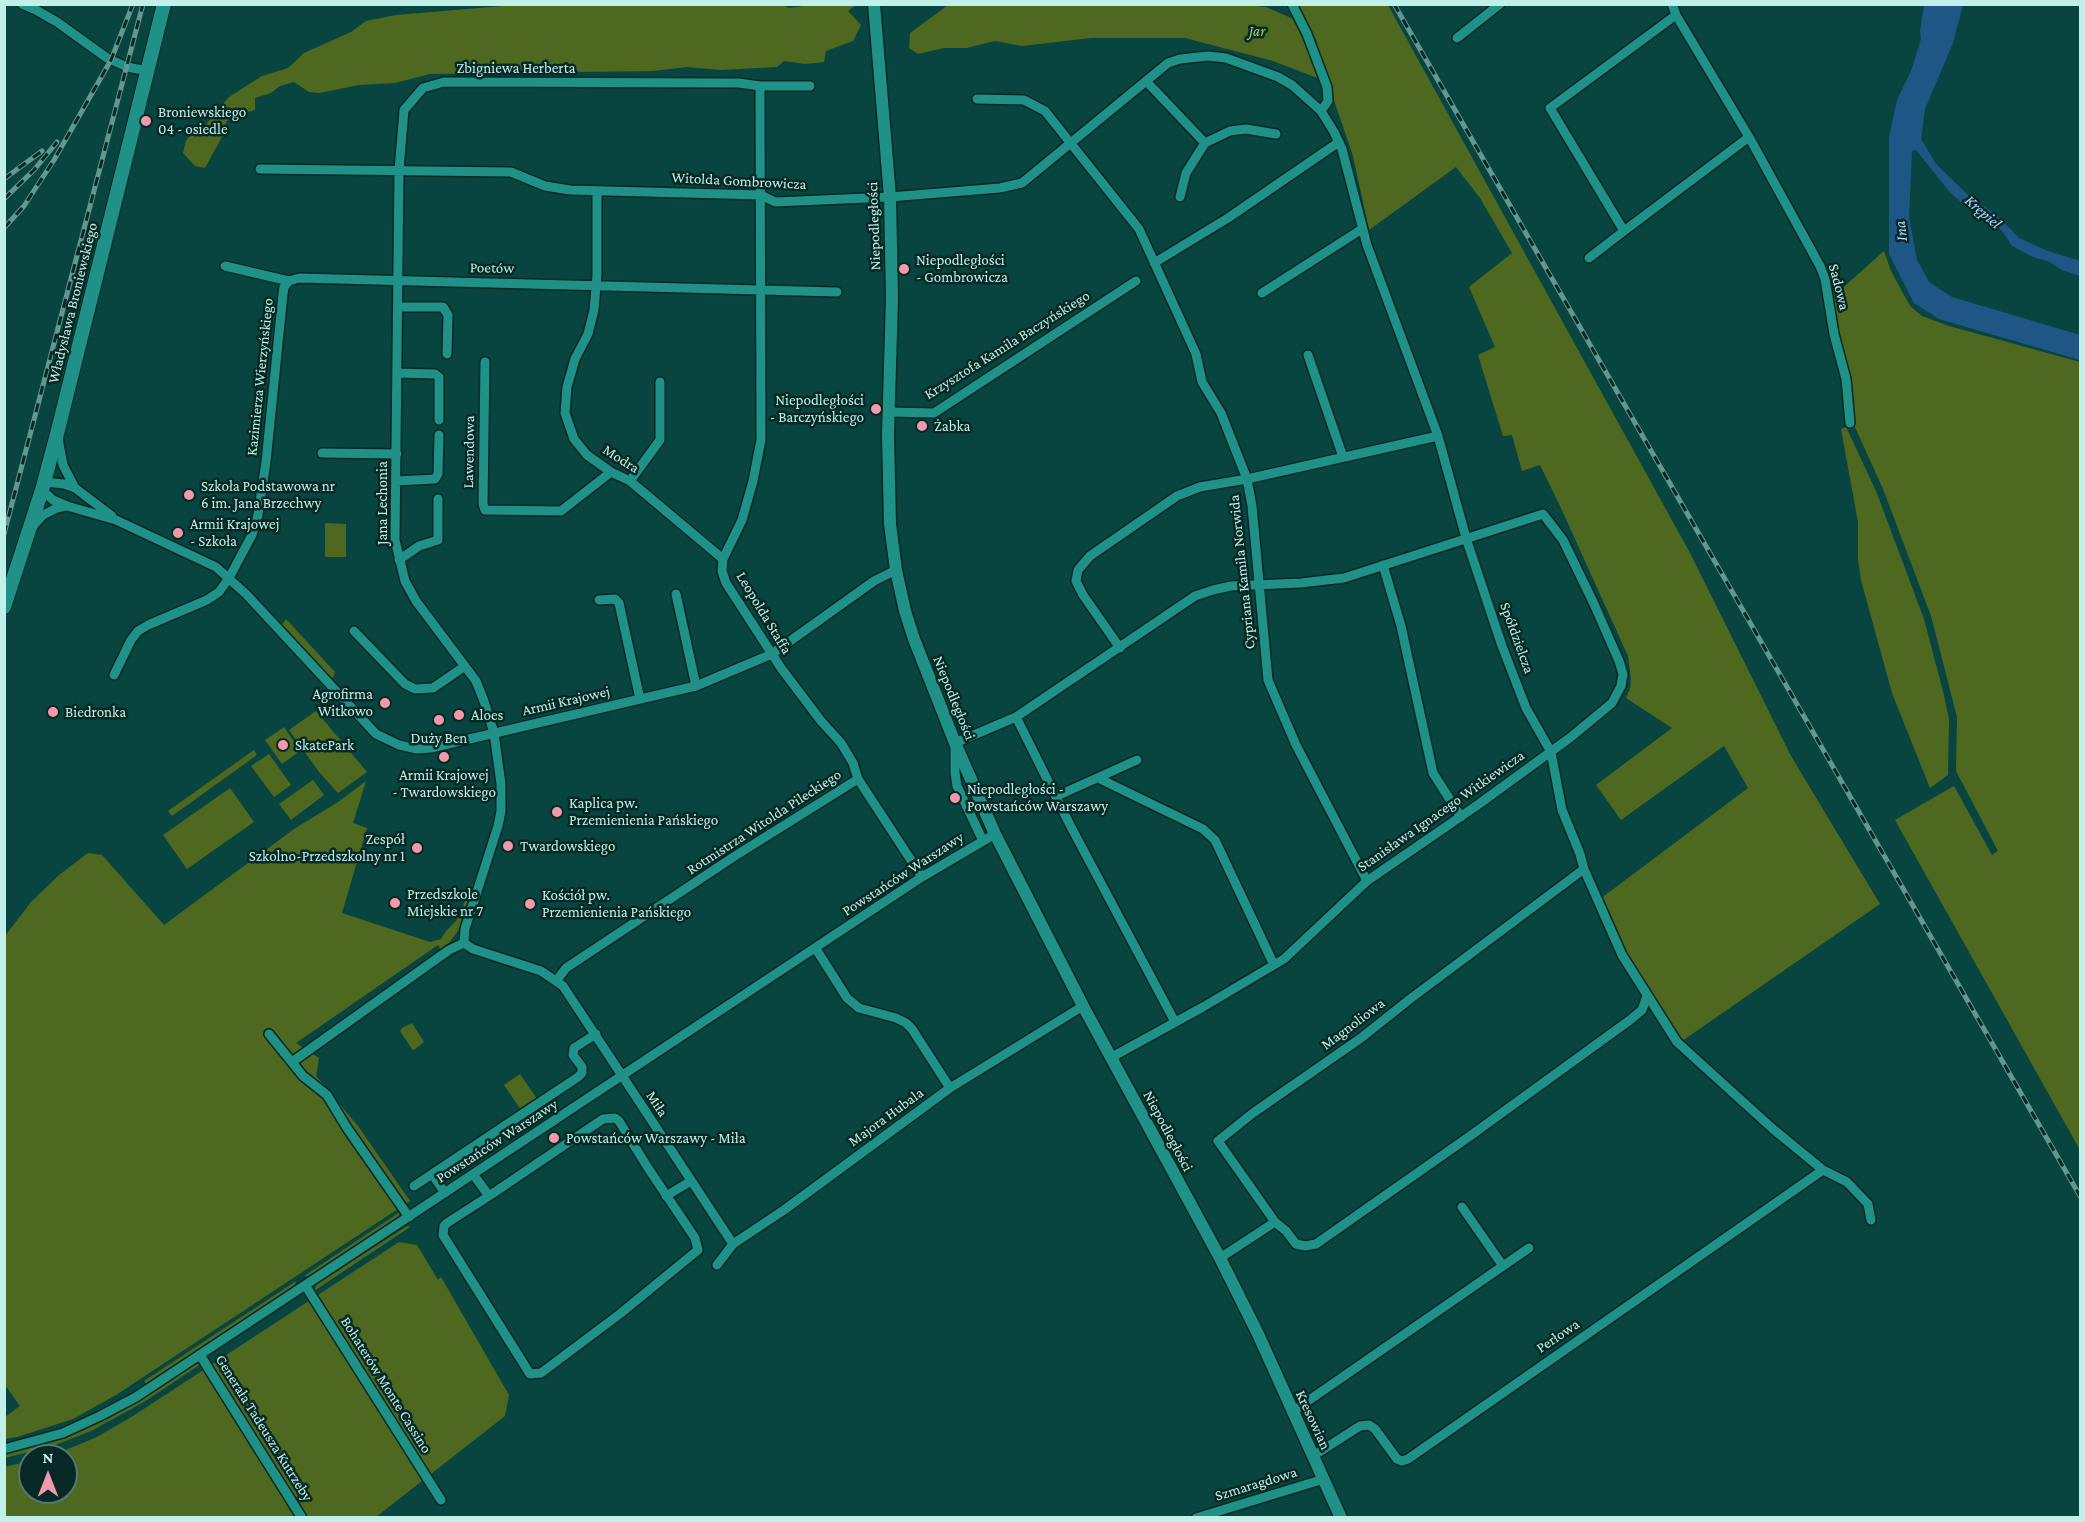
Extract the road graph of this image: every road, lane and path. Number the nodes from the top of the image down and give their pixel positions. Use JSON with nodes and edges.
{"nodes":[{"id":1,"x":22,"y":4,"type":"edge"},
{"id":2,"x":164,"y":4,"type":"edge"},
{"id":3,"x":874,"y":4,"type":"edge"},
{"id":4,"x":1292,"y":4,"type":"edge"},
{"id":5,"x":1500,"y":4,"type":"edge"},
{"id":6,"x":1672,"y":4,"type":"edge"},
{"id":7,"x":1676,"y":15,"type":"junction"},
{"id":8,"x":1457,"y":38,"type":"dead end"},
{"id":9,"x":148,"y":71,"type":"junction"},
{"id":10,"x":1146,"y":81,"type":"junction"},
{"id":11,"x":760,"y":86,"type":"junction"},
{"id":12,"x":810,"y":86,"type":"dead end"},
{"id":13,"x":977,"y":99,"type":"dead end"},
{"id":14,"x":1321,"y":111,"type":"junction"},
{"id":15,"x":1276,"y":134,"type":"dead end"},
{"id":16,"x":1749,"y":137,"type":"junction"},
{"id":17,"x":1339,"y":142,"type":"junction"},
{"id":18,"x":1070,"y":143,"type":"junction"},
{"id":19,"x":1205,"y":143,"type":"junction"},
{"id":20,"x":260,"y":169,"type":"dead end"},
{"id":21,"x":399,"y":170,"type":"junction"},
{"id":22,"x":597,"y":191,"type":"junction"},
{"id":23,"x":761,"y":195,"type":"junction"},
{"id":24,"x":890,"y":197,"type":"junction"},
{"id":25,"x":1180,"y":197,"type":"dead end"},
{"id":26,"x":1362,"y":229,"type":"junction"},
{"id":27,"x":1624,"y":231,"type":"junction"},
{"id":28,"x":1589,"y":258,"type":"dead end"},
{"id":29,"x":1154,"y":263,"type":"junction"},
{"id":30,"x":225,"y":266,"type":"dead end"},
{"id":31,"x":289,"y":280,"type":"junction"},
{"id":32,"x":399,"y":281,"type":"junction"},
{"id":33,"x":1136,"y":281,"type":"dead end"},
{"id":34,"x":595,"y":284,"type":"junction"},
{"id":35,"x":761,"y":291,"type":"junction"},
{"id":36,"x":837,"y":292,"type":"dead end"},
{"id":37,"x":1262,"y":293,"type":"dead end"},
{"id":38,"x":399,"y":307,"type":"junction"},
{"id":39,"x":447,"y":354,"type":"dead end"},
{"id":40,"x":1308,"y":355,"type":"dead end"},
{"id":41,"x":485,"y":362,"type":"dead end"},
{"id":42,"x":397,"y":373,"type":"junction"},
{"id":43,"x":660,"y":382,"type":"dead end"},
{"id":44,"x":889,"y":412,"type":"junction"},
{"id":45,"x":439,"y":420,"type":"dead end"},
{"id":46,"x":1850,"y":423,"type":"dead end"},
{"id":47,"x":57,"y":434,"type":"junction"},
{"id":48,"x":439,"y":435,"type":"dead end"},
{"id":49,"x":1438,"y":436,"type":"junction"},
{"id":50,"x":322,"y":453,"type":"dead end"},
{"id":51,"x":397,"y":454,"type":"junction"},
{"id":52,"x":1343,"y":457,"type":"junction"},
{"id":53,"x":611,"y":472,"type":"junction"},
{"id":54,"x":1247,"y":479,"type":"junction"},
{"id":55,"x":396,"y":481,"type":"junction"},
{"id":56,"x":630,"y":481,"type":"junction"},
{"id":57,"x":43,"y":486,"type":"junction"},
{"id":58,"x":75,"y":488,"type":"junction"},
{"id":59,"x":438,"y":499,"type":"dead end"},
{"id":60,"x":67,"y":506,"type":"junction"},
{"id":61,"x":116,"y":520,"type":"junction"},
{"id":62,"x":29,"y":531,"type":"junction"},
{"id":63,"x":1466,"y":538,"type":"junction"},
{"id":64,"x":723,"y":559,"type":"junction"},
{"id":65,"x":399,"y":560,"type":"junction"},
{"id":66,"x":1383,"y":565,"type":"junction"},
{"id":67,"x":896,"y":570,"type":"junction"},
{"id":68,"x":229,"y":578,"type":"junction"},
{"id":69,"x":1258,"y":585,"type":"junction"},
{"id":70,"x":676,"y":594,"type":"dead end"},
{"id":71,"x":600,"y":600,"type":"dead end"},
{"id":72,"x":4,"y":607,"type":"edge"},
{"id":73,"x":354,"y":631,"type":"dead end"},
{"id":74,"x":1120,"y":648,"type":"junction"},
{"id":75,"x":772,"y":654,"type":"junction"},
{"id":76,"x":465,"y":666,"type":"junction"},
{"id":77,"x":114,"y":675,"type":"dead end"},
{"id":78,"x":696,"y":686,"type":"junction"},
{"id":79,"x":640,"y":699,"type":"junction"},
{"id":80,"x":1016,"y":717,"type":"junction"},
{"id":81,"x":494,"y":733,"type":"junction"},
{"id":82,"x":955,"y":743,"type":"junction"},
{"id":83,"x":1551,"y":752,"type":"junction"},
{"id":84,"x":1137,"y":760,"type":"dead end"},
{"id":85,"x":1098,"y":778,"type":"junction"},
{"id":86,"x":858,"y":779,"type":"junction"},
{"id":87,"x":1057,"y":796,"type":"junction"},
{"id":88,"x":1461,"y":817,"type":"junction"},
{"id":89,"x":995,"y":834,"type":"junction"},
{"id":90,"x":983,"y":841,"type":"junction"},
{"id":91,"x":1584,"y":869,"type":"junction"},
{"id":92,"x":922,"y":877,"type":"junction"},
{"id":93,"x":1367,"y":881,"type":"junction"},
{"id":94,"x":465,"y":943,"type":"junction"},
{"id":95,"x":816,"y":949,"type":"junction"},
{"id":96,"x":1274,"y":965,"type":"junction"},
{"id":97,"x":557,"y":980,"type":"junction"},
{"id":98,"x":1647,"y":996,"type":"junction"},
{"id":99,"x":1083,"y":1006,"type":"junction"},
{"id":100,"x":1175,"y":1023,"type":"junction"},
{"id":101,"x":268,"y":1034,"type":"dead end"},
{"id":102,"x":596,"y":1034,"type":"junction"},
{"id":103,"x":1112,"y":1057,"type":"junction"},
{"id":104,"x":292,"y":1062,"type":"junction"},
{"id":105,"x":622,"y":1076,"type":"junction"},
{"id":106,"x":950,"y":1088,"type":"junction"},
{"id":107,"x":1824,"y":1170,"type":"junction"},
{"id":108,"x":432,"y":1174,"type":"junction"},
{"id":109,"x":473,"y":1174,"type":"junction"},
{"id":110,"x":691,"y":1181,"type":"junction"},
{"id":111,"x":414,"y":1186,"type":"dead end"},
{"id":112,"x":445,"y":1193,"type":"junction"},
{"id":113,"x":489,"y":1196,"type":"junction"},
{"id":114,"x":666,"y":1196,"type":"junction"},
{"id":115,"x":1462,"y":1207,"type":"dead end"},
{"id":116,"x":409,"y":1217,"type":"junction"},
{"id":117,"x":1871,"y":1220,"type":"dead end"},
{"id":118,"x":1275,"y":1222,"type":"junction"},
{"id":119,"x":733,"y":1244,"type":"junction"},
{"id":120,"x":1529,"y":1248,"type":"dead end"},
{"id":121,"x":1220,"y":1258,"type":"junction"},
{"id":122,"x":717,"y":1265,"type":"dead end"},
{"id":123,"x":1503,"y":1266,"type":"junction"},
{"id":124,"x":305,"y":1286,"type":"junction"},
{"id":125,"x":1258,"y":1334,"type":"joint"},
{"id":126,"x":200,"y":1355,"type":"junction"},
{"id":127,"x":1292,"y":1412,"type":"junction"},
{"id":128,"x":4,"y":1449,"type":"edge"},
{"id":129,"x":1313,"y":1456,"type":"junction"},
{"id":130,"x":1324,"y":1479,"type":"junction"},
{"id":131,"x":441,"y":1500,"type":"dead end"},
{"id":132,"x":302,"y":1518,"type":"edge"},
{"id":133,"x":1196,"y":1518,"type":"edge"},
{"id":134,"x":1341,"y":1518,"type":"edge"}],
"edges":[{"from":1,"to":9,"type":"street"},
{"from":2,"to":9,"type":"main road","name":"Władysława Broniewskiego"},
{"from":3,"to":24,"type":"street","name":"Niepodległości"},
{"from":4,"to":14,"type":"street"},
{"from":5,"to":8,"type":"street"},
{"from":6,"to":7,"type":"street","name":"Sadowa"},
{"from":7,"to":16,"type":"street","name":"Sadowa"},
{"from":7,"to":27,"type":"street"},
{"from":9,"to":47,"type":"main road","name":"Władysława Broniewskiego"},
{"from":10,"to":14,"type":"street","name":"Witolda Gombrowicza"},
{"from":10,"to":18,"type":"street","name":"Witolda Gombrowicza"},
{"from":10,"to":19,"type":"street"},
{"from":11,"to":12,"type":"street","name":"Zbigniewa Herberta"},
{"from":11,"to":21,"type":"street","name":"Zbigniewa Herberta"},
{"from":11,"to":23,"type":"street","name":"Leopolda Staffa"},
{"from":13,"to":18,"type":"street","name":"Cypriana Kamila Norwida"},
{"from":14,"to":17,"type":"street","name":"Witolda Gombrowicza"},
{"from":15,"to":19,"type":"street"},
{"from":16,"to":27,"type":"street"},
{"from":16,"to":46,"type":"street","name":"Sadowa"},
{"from":17,"to":26,"type":"street","name":"Spółdzielcza"},
{"from":17,"to":29,"type":"street"},
{"from":18,"to":24,"type":"street","name":"Witolda Gombrowicza"},
{"from":18,"to":29,"type":"street","name":"Cypriana Kamila Norwida"},
{"from":19,"to":25,"type":"street"},
{"from":20,"to":21,"type":"street","name":"Witolda Gombrowicza"},
{"from":21,"to":22,"type":"street","name":"Witolda Gombrowicza"},
{"from":21,"to":32,"type":"street","name":"Zbigniewa Herberta"},
{"from":22,"to":23,"type":"street","name":"Witolda Gombrowicza"},
{"from":22,"to":34,"type":"street"},
{"from":23,"to":24,"type":"street","name":"Witolda Gombrowicza"},
{"from":23,"to":35,"type":"street","name":"Leopolda Staffa"},
{"from":24,"to":44,"type":"street","name":"Niepodległości"},
{"from":26,"to":37,"type":"street"},
{"from":26,"to":49,"type":"street","name":"Spółdzielcza"},
{"from":27,"to":28,"type":"street"},
{"from":29,"to":54,"type":"street","name":"Cypriana Kamila Norwida"},
{"from":30,"to":31,"type":"street","name":"Poetów"},
{"from":31,"to":32,"type":"street","name":"Poetów"},
{"from":31,"to":68,"type":"street","name":"Kazimierza Wierzyńskiego"},
{"from":32,"to":34,"type":"street","name":"Poetów"},
{"from":32,"to":38,"type":"street","name":"Jana Lechonia"},
{"from":33,"to":44,"type":"street","name":"Krzysztofa Kamila Baczyńskiego"},
{"from":34,"to":35,"type":"street","name":"Poetów"},
{"from":34,"to":53,"type":"street","name":"Modra"},
{"from":35,"to":36,"type":"street"},
{"from":35,"to":64,"type":"street","name":"Leopolda Staffa"},
{"from":38,"to":39,"type":"street"},
{"from":38,"to":42,"type":"street","name":"Jana Lechonia"},
{"from":40,"to":52,"type":"street"},
{"from":41,"to":53,"type":"street","name":"Lawendowa"},
{"from":42,"to":45,"type":"street"},
{"from":42,"to":51,"type":"street","name":"Jana Lechonia"},
{"from":43,"to":56,"type":"street"},
{"from":44,"to":67,"type":"street","name":"Niepodległości"},
{"from":47,"to":57,"type":"main road","name":"Władysława Broniewskiego"},
{"from":47,"to":58,"type":"street","name":"Armii Krajowej"},
{"from":48,"to":55,"type":"street"},
{"from":49,"to":52,"type":"street"},
{"from":49,"to":63,"type":"street","name":"Spółdzielcza"},
{"from":50,"to":51,"type":"street"},
{"from":51,"to":55,"type":"street","name":"Jana Lechonia"},
{"from":52,"to":54,"type":"street"},
{"from":53,"to":56,"type":"street","name":"Modra"},
{"from":54,"to":69,"type":"street","name":"Cypriana Kamila Norwida"},
{"from":54,"to":74,"type":"street"},
{"from":55,"to":65,"type":"street","name":"Jana Lechonia"},
{"from":56,"to":64,"type":"street","name":"Modra"},
{"from":57,"to":58,"type":"street","name":"Armii Krajowej"},
{"from":57,"to":60,"type":"street","name":"Armii Krajowej"},
{"from":57,"to":62,"type":"main road","name":"Władysława Broniewskiego"},
{"from":58,"to":61,"type":"street","name":"Armii Krajowej"},
{"from":59,"to":65,"type":"street"},
{"from":60,"to":61,"type":"street","name":"Armii Krajowej"},
{"from":60,"to":62,"type":"street"},
{"from":61,"to":68,"type":"street","name":"Armii Krajowej"},
{"from":62,"to":72,"type":"main road","name":"Władysława Broniewskiego"},
{"from":63,"to":66,"type":"street"},
{"from":63,"to":83,"type":"street","name":"Spółdzielcza"},
{"from":63,"to":83,"type":"street","name":"Stanisława Ignacego Witkiewicza"},
{"from":64,"to":75,"type":"street","name":"Leopolda Staffa"},
{"from":65,"to":76,"type":"street","name":"Jana Lechonia"},
{"from":66,"to":69,"type":"street"},
{"from":66,"to":88,"type":"street"},
{"from":67,"to":75,"type":"street","name":"Armii Krajowej"},
{"from":67,"to":82,"type":"street","name":"Niepodległości"},
{"from":68,"to":77,"type":"street","name":"Kazimierza Wierzyńskiego"},
{"from":68,"to":81,"type":"street","name":"Armii Krajowej"},
{"from":69,"to":74,"type":"street"},
{"from":69,"to":93,"type":"street","name":"Cypriana Kamila Norwida"},
{"from":70,"to":78,"type":"street"},
{"from":71,"to":79,"type":"street"},
{"from":73,"to":76,"type":"street"},
{"from":74,"to":80,"type":"street"},
{"from":75,"to":78,"type":"street","name":"Armii Krajowej"},
{"from":75,"to":86,"type":"street","name":"Leopolda Staffa"},
{"from":76,"to":81,"type":"street","name":"Jana Lechonia"},
{"from":78,"to":79,"type":"street","name":"Armii Krajowej"},
{"from":79,"to":81,"type":"street","name":"Armii Krajowej"},
{"from":80,"to":82,"type":"street"},
{"from":80,"to":87,"type":"street"},
{"from":81,"to":94,"type":"street","name":"Jana Lechonia"},
{"from":82,"to":89,"type":"street","name":"Niepodległości"},
{"from":82,"to":90,"type":"street"},
{"from":83,"to":88,"type":"street","name":"Stanisława Ignacego Witkiewicza"},
{"from":83,"to":91,"type":"street","name":"Spółdzielcza"},
{"from":84,"to":85,"type":"street"},
{"from":85,"to":87,"type":"street"},
{"from":85,"to":96,"type":"street"},
{"from":86,"to":92,"type":"street","name":"Leopolda Staffa"},
{"from":86,"to":97,"type":"street","name":"Rotmistrza Witolda Pileckiego"},
{"from":87,"to":100,"type":"street"},
{"from":88,"to":93,"type":"street","name":"Stanisława Ignacego Witkiewicza"},
{"from":89,"to":90,"type":"street","name":"Powstańców Warszawy"},
{"from":89,"to":99,"type":"street","name":"Niepodległości"},
{"from":90,"to":92,"type":"street","name":"Powstańców Warszawy"},
{"from":91,"to":98,"type":"street","name":"Spółdzielcza"},
{"from":91,"to":118,"type":"street","name":"Magnoliowa"},
{"from":92,"to":95,"type":"street","name":"Powstańców Warszawy"},
{"from":93,"to":96,"type":"street","name":"Stanisława Ignacego Witkiewicza"},
{"from":94,"to":97,"type":"street"},
{"from":94,"to":104,"type":"street"},
{"from":95,"to":105,"type":"street","name":"Powstańców Warszawy"},
{"from":95,"to":106,"type":"street"},
{"from":96,"to":100,"type":"street","name":"Stanisława Ignacego Witkiewicza"},
{"from":97,"to":102,"type":"street","name":"Miła"},
{"from":98,"to":107,"type":"street","name":"Spółdzielcza"},
{"from":98,"to":118,"type":"street","name":"Magnoliowa"},
{"from":99,"to":103,"type":"street","name":"Niepodległości"},
{"from":99,"to":106,"type":"street","name":"Majora Hubala"},
{"from":100,"to":103,"type":"street","name":"Stanisława Ignacego Witkiewicza"},
{"from":101,"to":104,"type":"street"},
{"from":102,"to":105,"type":"street","name":"Miła"},
{"from":102,"to":108,"type":"street"},
{"from":103,"to":121,"type":"street","name":"Niepodległości"},
{"from":104,"to":116,"type":"street"},
{"from":105,"to":109,"type":"street","name":"Powstańców Warszawy"},
{"from":105,"to":110,"type":"street","name":"Miła"},
{"from":106,"to":119,"type":"street","name":"Majora Hubala"},
{"from":107,"to":117,"type":"street","name":"Spółdzielcza"},
{"from":107,"to":129,"type":"street","name":"Perłowa"},
{"from":108,"to":111,"type":"street"},
{"from":108,"to":112,"type":"street"},
{"from":109,"to":112,"type":"street","name":"Powstańców Warszawy"},
{"from":109,"to":113,"type":"street"},
{"from":110,"to":114,"type":"street"},
{"from":110,"to":119,"type":"street","name":"Miła"},
{"from":112,"to":116,"type":"street","name":"Powstańców Warszawy"},
{"from":113,"to":114,"type":"street"},
{"from":113,"to":114,"type":"street"},
{"from":115,"to":123,"type":"street"},
{"from":116,"to":124,"type":"street","name":"Powstańców Warszawy"},
{"from":118,"to":121,"type":"street"},
{"from":119,"to":122,"type":"street","name":"Majora Hubala"},
{"from":120,"to":123,"type":"street"},
{"from":121,"to":125,"type":"street","name":"Niepodległości"},
{"from":123,"to":127,"type":"street"},
{"from":124,"to":126,"type":"street","name":"Powstańców Warszawy"},
{"from":124,"to":131,"type":"street","name":"Bohaterów Monte Cassino"},
{"from":125,"to":127,"type":"street","name":"Kresowian"},
{"from":126,"to":128,"type":"street","name":"Powstańców Warszawy"},
{"from":126,"to":132,"type":"street","name":"Generała Tadeusza Kutrzeby"},
{"from":127,"to":129,"type":"street","name":"Kresowian"},
{"from":129,"to":130,"type":"street","name":"Kresowian"},
{"from":130,"to":133,"type":"street","name":"Szmaragdowa"},
{"from":130,"to":134,"type":"street","name":"Kresowian"}]}
